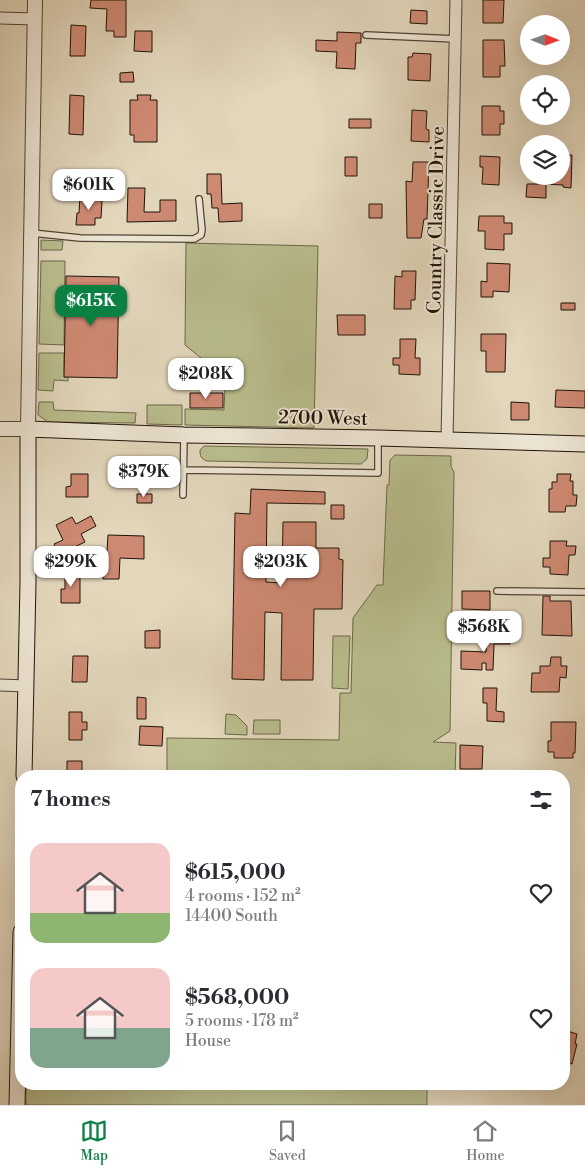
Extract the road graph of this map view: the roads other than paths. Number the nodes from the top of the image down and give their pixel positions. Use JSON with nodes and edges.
{"nodes":[{"id":1,"x":36,"y":0,"type":"edge"},
{"id":2,"x":456,"y":0,"type":"edge"},
{"id":3,"x":0,"y":18,"type":"edge"},
{"id":4,"x":35,"y":19,"type":"junction"},
{"id":5,"x":366,"y":35,"type":"dead end"},
{"id":6,"x":456,"y":38,"type":"junction"},
{"id":7,"x":200,"y":199,"type":"dead end"},
{"id":8,"x":32,"y":233,"type":"junction"},
{"id":9,"x":0,"y":429,"type":"edge"},
{"id":10,"x":28,"y":430,"type":"junction"},
{"id":11,"x":184,"y":435,"type":"junction"},
{"id":12,"x":378,"y":438,"type":"junction"},
{"id":13,"x":447,"y":440,"type":"junction"},
{"id":14,"x":585,"y":444,"type":"edge"},
{"id":15,"x":184,"y":470,"type":"junction"},
{"id":16,"x":183,"y":495,"type":"dead end"},
{"id":17,"x":497,"y":591,"type":"dead end"},
{"id":18,"x":585,"y":592,"type":"edge"},
{"id":19,"x":0,"y":685,"type":"edge"},
{"id":20,"x":26,"y":686,"type":"junction"},
{"id":21,"x":24,"y":770,"type":"edge"},
{"id":22,"x":18,"y":1090,"type":"edge"},
{"id":23,"x":17,"y":1105,"type":"edge"}],
"edges":[{"from":1,"to":4,"type":"street"},
{"from":2,"to":6,"type":"street","name":"Country Classic Drive"},
{"from":3,"to":4,"type":"street"},
{"from":4,"to":8,"type":"street"},
{"from":5,"to":6,"type":"lane"},
{"from":6,"to":13,"type":"street","name":"Country Classic Drive"},
{"from":7,"to":8,"type":"lane"},
{"from":8,"to":10,"type":"street"},
{"from":9,"to":10,"type":"street","name":"2700 West"},
{"from":10,"to":11,"type":"main road","name":"2700 West"},
{"from":10,"to":20,"type":"main road"},
{"from":11,"to":12,"type":"main road","name":"2700 West"},
{"from":11,"to":15,"type":"lane"},
{"from":12,"to":13,"type":"main road","name":"2700 West"},
{"from":12,"to":15,"type":"lane"},
{"from":13,"to":14,"type":"main road","name":"2700 West"},
{"from":15,"to":16,"type":"lane"},
{"from":17,"to":18,"type":"lane"},
{"from":19,"to":20,"type":"street"},
{"from":20,"to":21,"type":"main road"},
{"from":22,"to":23,"type":"main road"}]}
